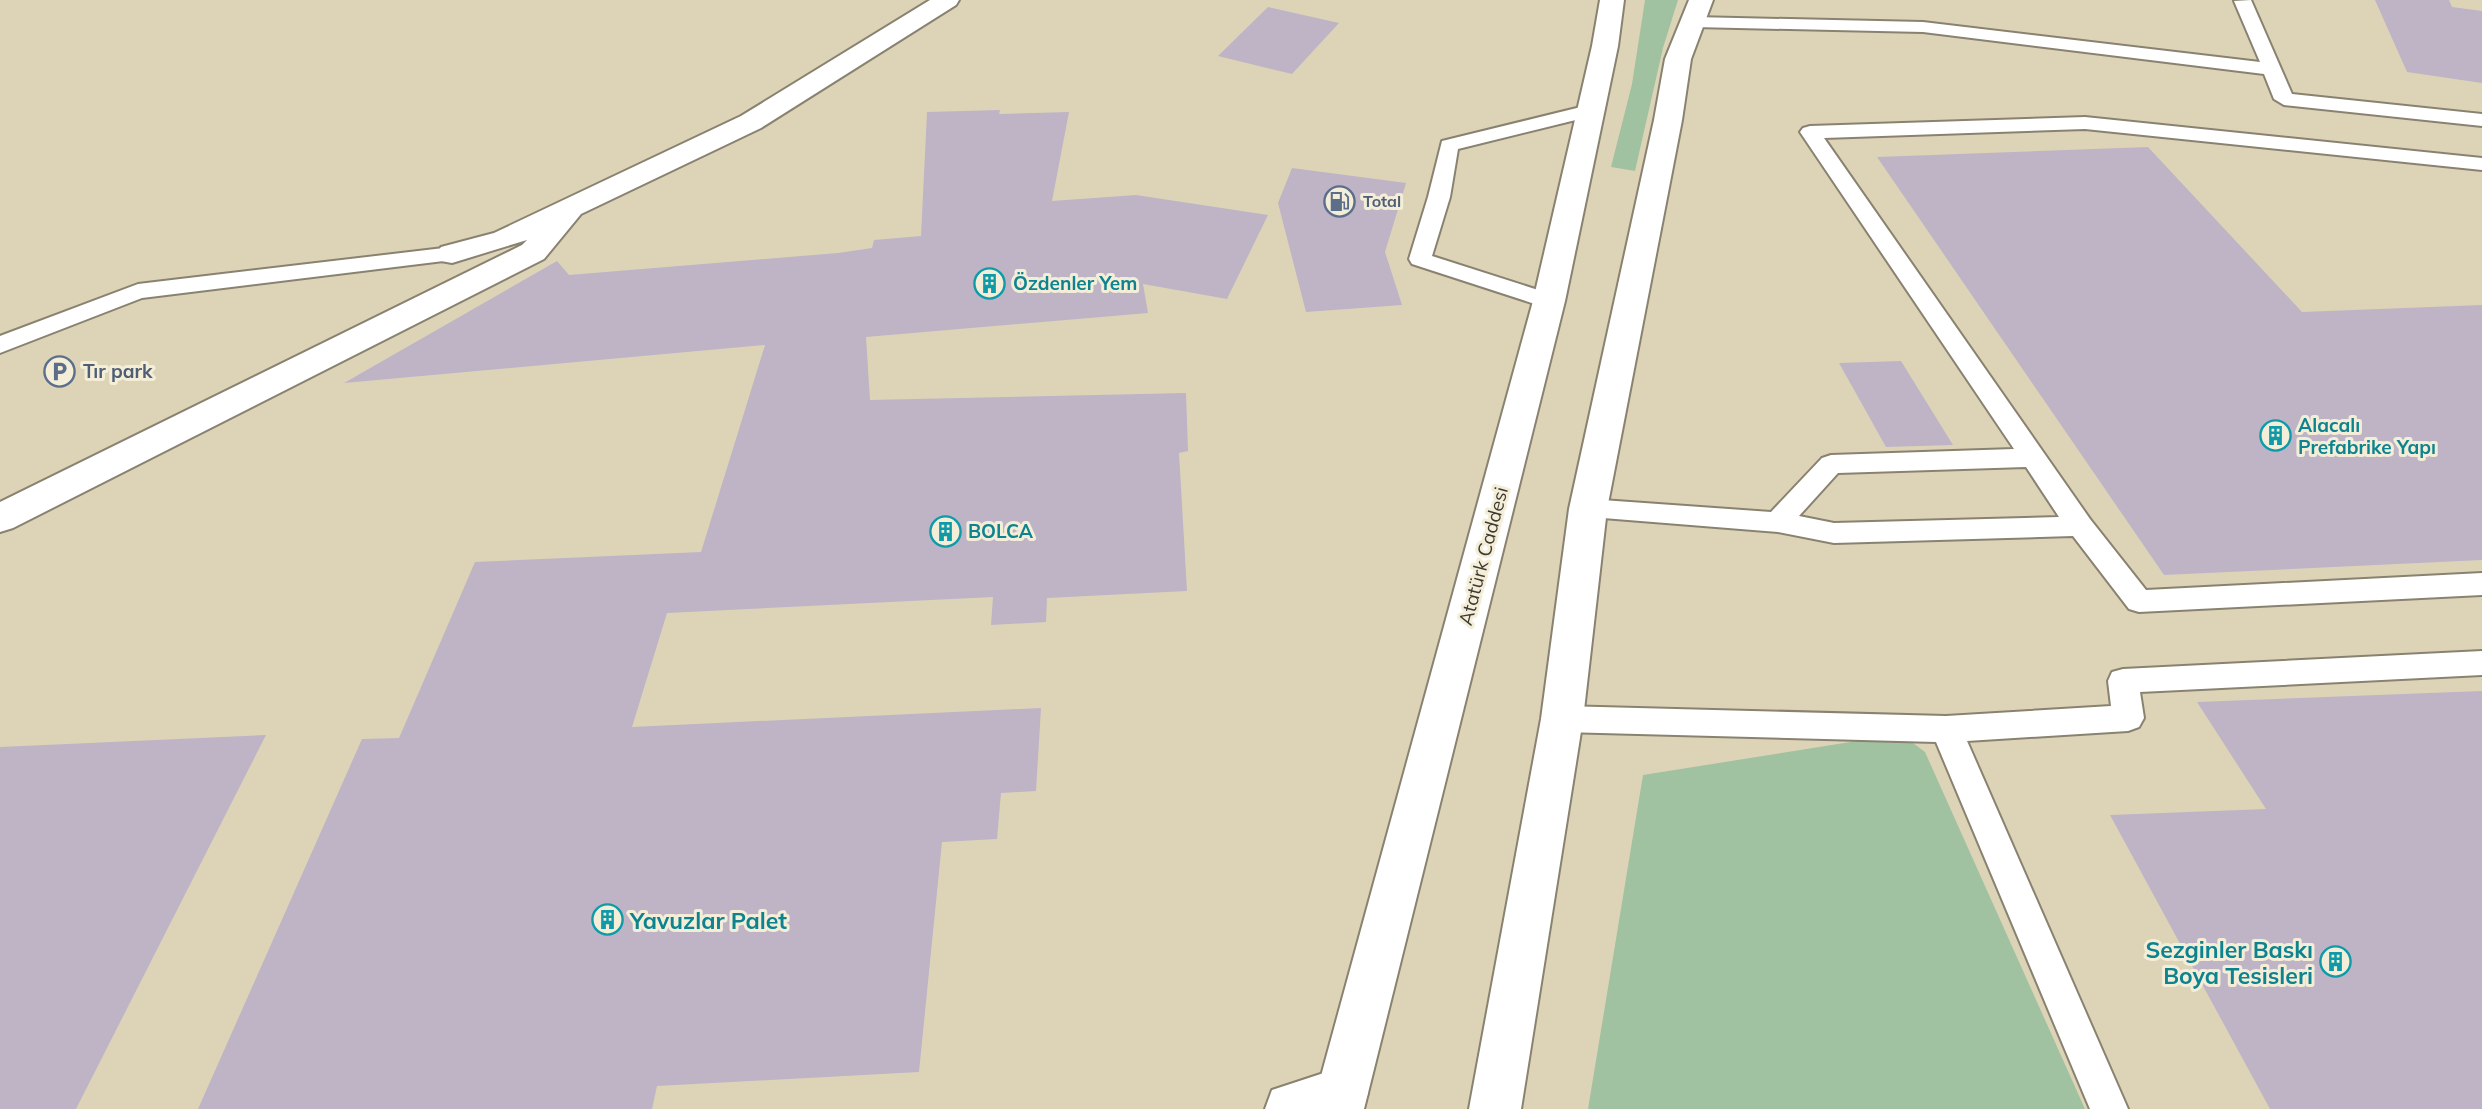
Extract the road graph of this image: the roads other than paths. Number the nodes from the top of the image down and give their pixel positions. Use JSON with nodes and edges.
{"nodes":[{"id":1,"x":947,"y":0,"type":"edge"},
{"id":2,"x":1612,"y":0,"type":"edge"},
{"id":3,"x":2243,"y":1,"type":"edge"},
{"id":4,"x":1698,"y":11,"type":"edge"},
{"id":5,"x":2272,"y":69,"type":"junction"},
{"id":6,"x":1589,"y":111,"type":"junction"},
{"id":7,"x":2482,"y":120,"type":"edge"},
{"id":8,"x":2482,"y":164,"type":"edge"},
{"id":9,"x":570,"y":209,"type":"junction"},
{"id":10,"x":452,"y":254,"type":"joint"},
{"id":11,"x":1549,"y":301,"type":"junction"},
{"id":12,"x":0,"y":345,"type":"edge"},
{"id":13,"x":2034,"y":458,"type":"junction"},
{"id":14,"x":1588,"y":509,"type":"junction"},
{"id":15,"x":0,"y":518,"type":"edge"},
{"id":16,"x":1778,"y":522,"type":"junction"},
{"id":17,"x":2080,"y":526,"type":"junction"},
{"id":18,"x":2482,"y":583,"type":"edge"},
{"id":19,"x":2482,"y":663,"type":"edge"},
{"id":20,"x":1562,"y":719,"type":"junction"},
{"id":21,"x":1946,"y":729,"type":"junction"},
{"id":22,"x":1340,"y":1101,"type":"edge"},
{"id":23,"x":1291,"y":1109,"type":"edge"},
{"id":24,"x":1495,"y":1109,"type":"edge"},
{"id":25,"x":2109,"y":1109,"type":"edge"}],
"edges":[{"from":1,"to":9,"type":"main road"},
{"from":2,"to":6,"type":"main road","name":"Atatürk Caddesi"},
{"from":3,"to":5,"type":"lane"},
{"from":4,"to":5,"type":"lane"},
{"from":4,"to":14,"type":"main road"},
{"from":5,"to":7,"type":"lane"},
{"from":6,"to":11,"type":"main road","name":"Atatürk Caddesi"},
{"from":6,"to":11,"type":"lane"},
{"from":8,"to":13,"type":"lane"},
{"from":9,"to":10,"type":"main road"},
{"from":9,"to":15,"type":"main road"},
{"from":10,"to":12,"type":"lane"},
{"from":11,"to":22,"type":"main road","name":"Atatürk Caddesi"},
{"from":13,"to":16,"type":"lane"},
{"from":13,"to":17,"type":"lane"},
{"from":14,"to":16,"type":"lane"},
{"from":14,"to":20,"type":"main road"},
{"from":16,"to":17,"type":"lane"},
{"from":17,"to":18,"type":"lane"},
{"from":19,"to":21,"type":"lane"},
{"from":20,"to":21,"type":"lane"},
{"from":20,"to":24,"type":"main road"},
{"from":21,"to":25,"type":"lane"},
{"from":22,"to":23,"type":"main road"}]}
